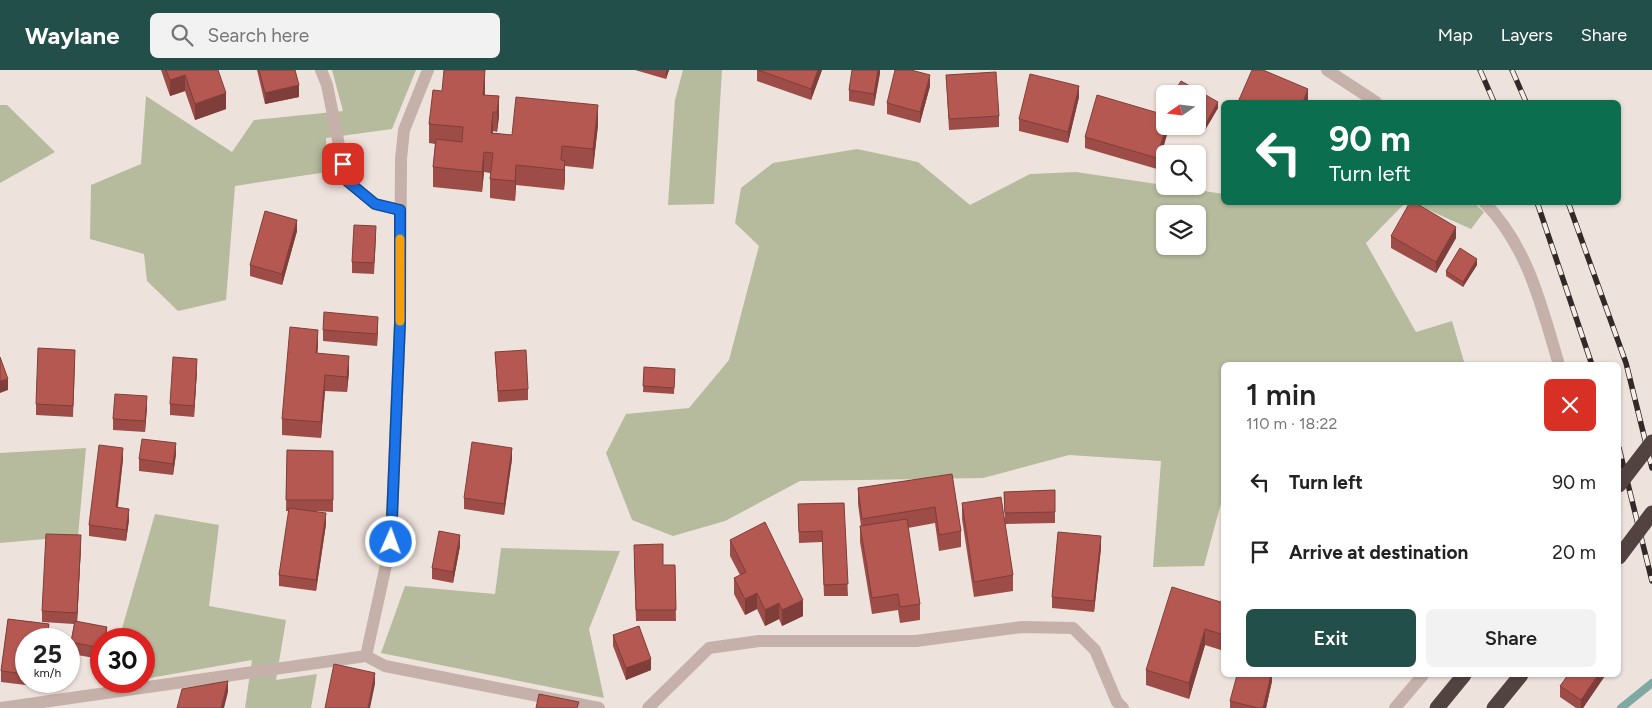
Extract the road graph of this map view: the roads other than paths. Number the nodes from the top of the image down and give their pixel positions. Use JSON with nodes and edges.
{"nodes":[{"id":1,"x":321,"y":70,"type":"edge"},
{"id":2,"x":428,"y":70,"type":"edge"},
{"id":3,"x":1327,"y":70,"type":"edge"},
{"id":4,"x":1373,"y":100,"type":"edge"},
{"id":5,"x":1487,"y":205,"type":"edge"},
{"id":6,"x":400,"y":210,"type":"junction"},
{"id":7,"x":1558,"y":362,"type":"edge"},
{"id":8,"x":1652,"y":442,"type":"edge"},
{"id":9,"x":1621,"y":482,"type":"edge"},
{"id":10,"x":1652,"y":513,"type":"edge"},
{"id":11,"x":1621,"y":553,"type":"edge"},
{"id":12,"x":366,"y":656,"type":"junction"},
{"id":13,"x":1421,"y":677,"type":"edge"},
{"id":14,"x":1462,"y":677,"type":"edge"},
{"id":15,"x":1519,"y":677,"type":"edge"},
{"id":16,"x":1,"y":708,"type":"edge"},
{"id":17,"x":598,"y":708,"type":"edge"},
{"id":18,"x":648,"y":708,"type":"edge"},
{"id":19,"x":1124,"y":708,"type":"edge"},
{"id":20,"x":1396,"y":708,"type":"edge"},
{"id":21,"x":1437,"y":708,"type":"edge"},
{"id":22,"x":1494,"y":708,"type":"edge"}],
"edges":[{"from":1,"to":6,"type":"street"},
{"from":2,"to":6,"type":"street"},
{"from":3,"to":4,"type":"street"},
{"from":5,"to":7,"type":"street"},
{"from":6,"to":12,"type":"street"},
{"from":8,"to":9,"type":"highway","bridge":true},
{"from":10,"to":11,"type":"highway","bridge":true},
{"from":12,"to":16,"type":"street"},
{"from":12,"to":17,"type":"street"},
{"from":13,"to":20,"type":"street"},
{"from":14,"to":21,"type":"highway"},
{"from":15,"to":22,"type":"highway"},
{"from":18,"to":19,"type":"street"}]}
